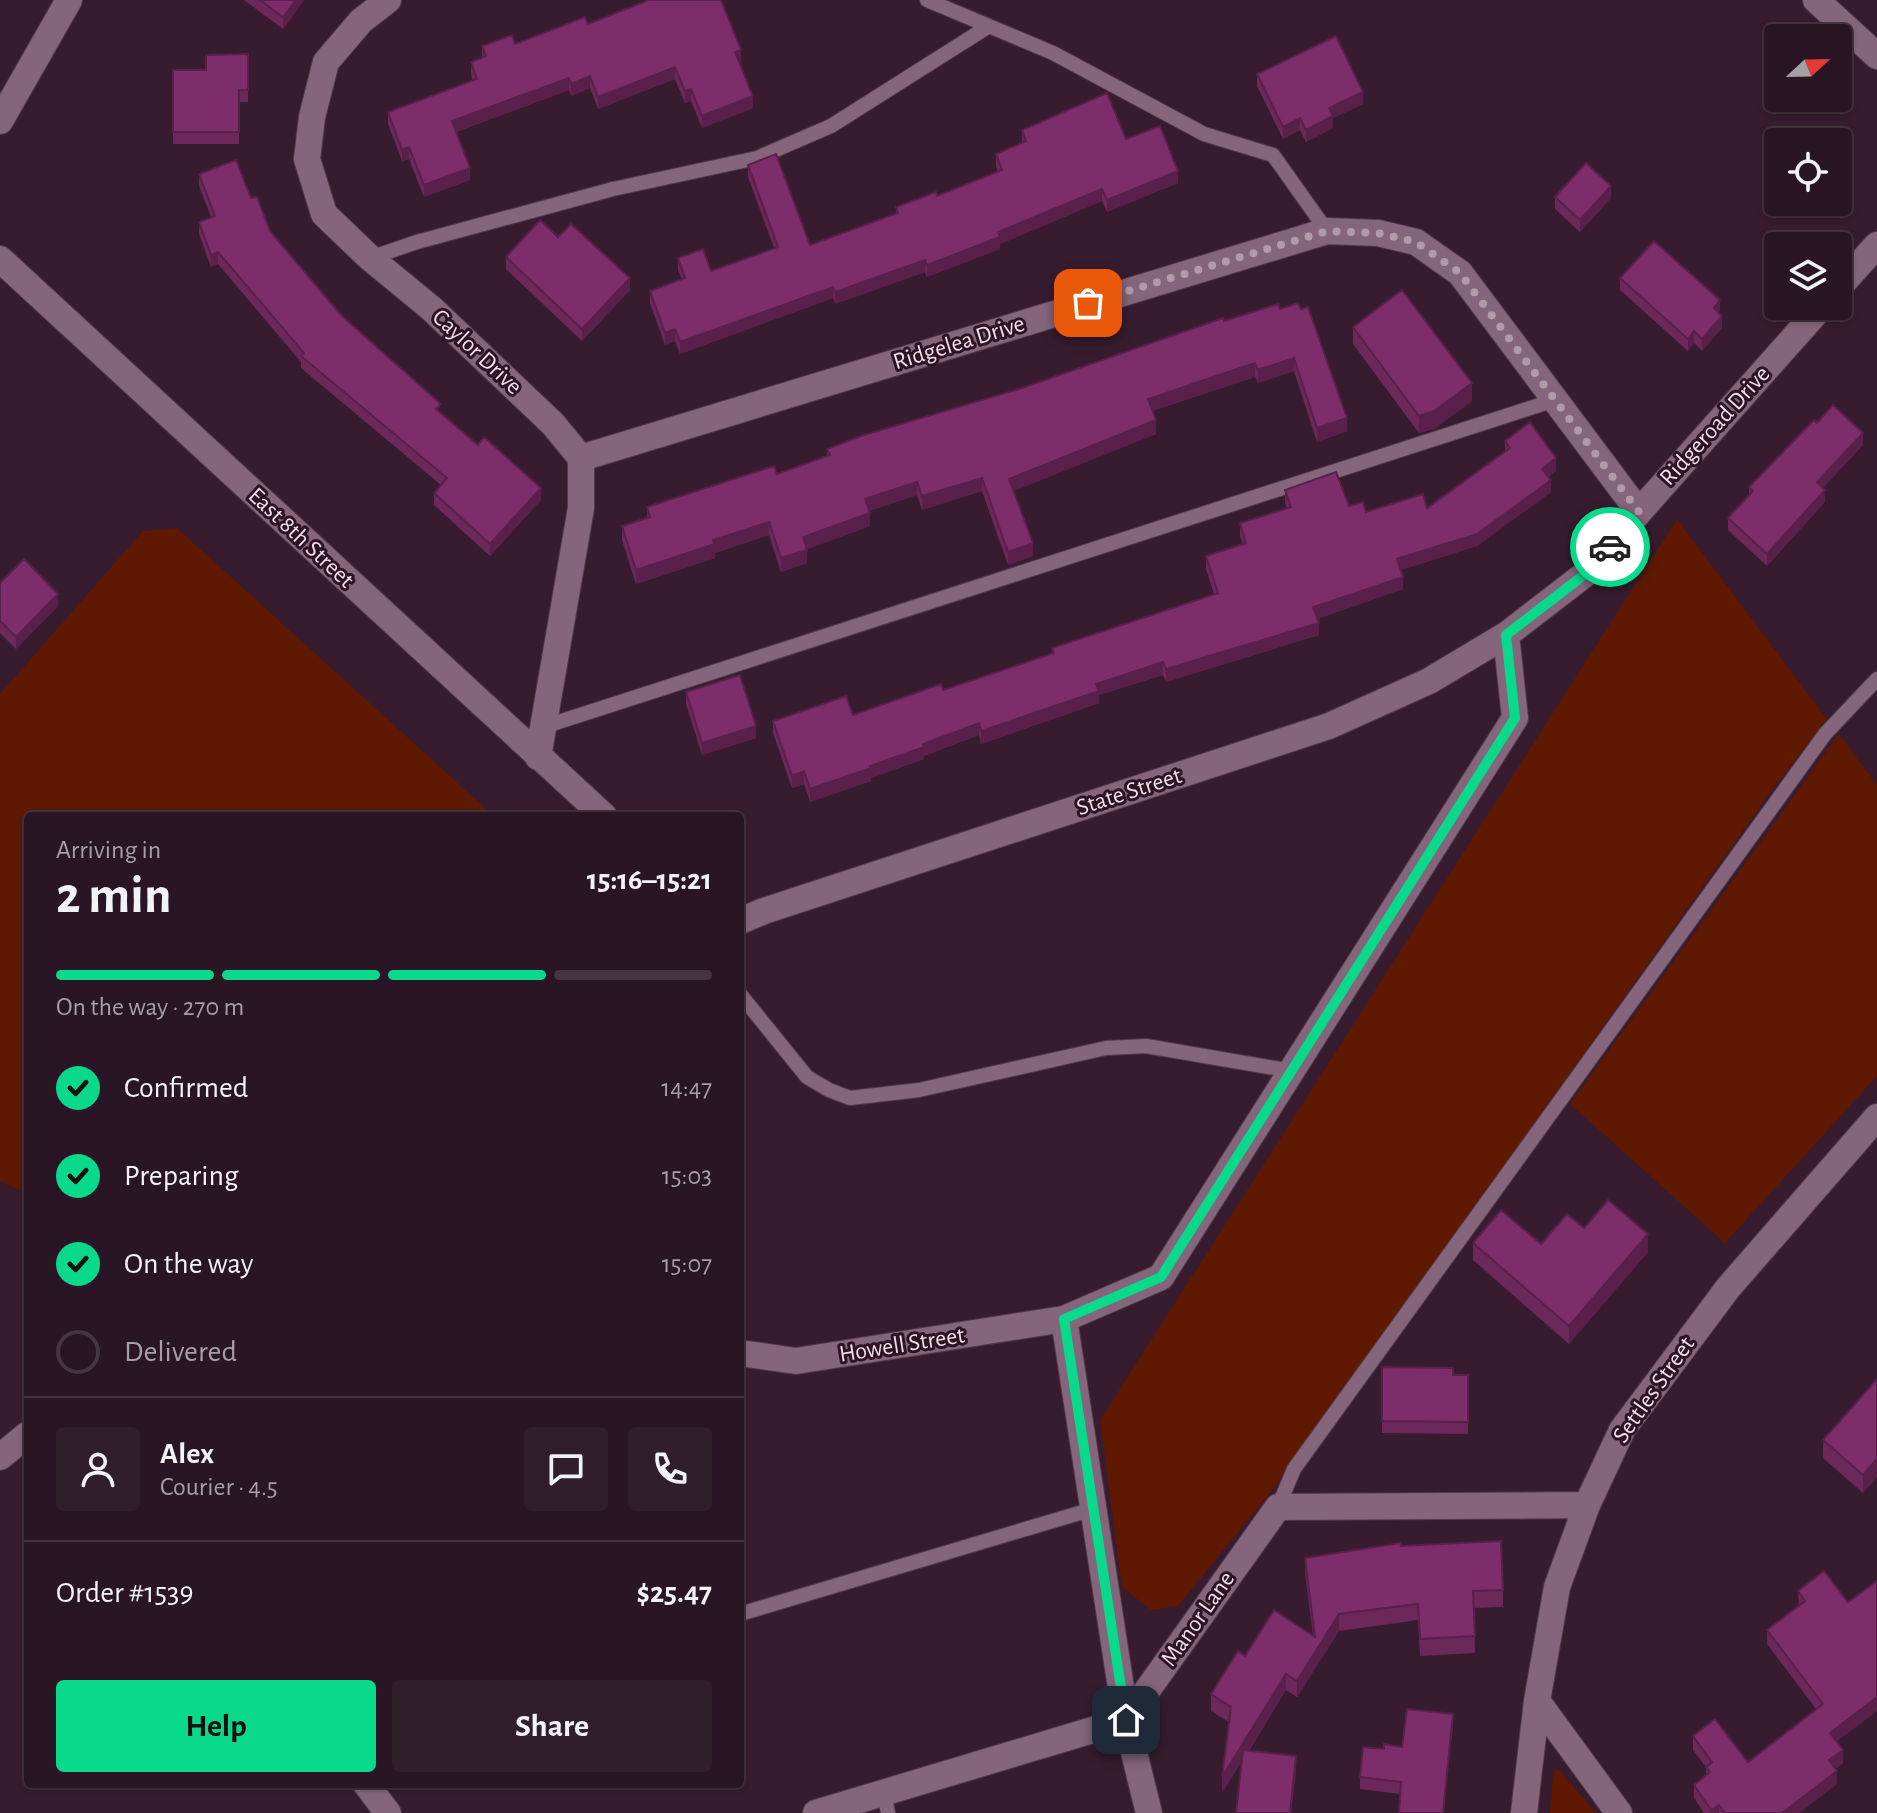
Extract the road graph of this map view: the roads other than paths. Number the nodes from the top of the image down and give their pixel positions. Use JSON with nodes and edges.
{"nodes":[{"id":1,"x":69,"y":0,"type":"edge"},
{"id":2,"x":388,"y":0,"type":"edge"},
{"id":3,"x":927,"y":0,"type":"edge"},
{"id":4,"x":1816,"y":0,"type":"edge"},
{"id":5,"x":989,"y":26,"type":"junction"},
{"id":6,"x":1877,"y":56,"type":"edge"},
{"id":7,"x":0,"y":121,"type":"edge"},
{"id":8,"x":1327,"y":231,"type":"junction"},
{"id":9,"x":1877,"y":245,"type":"edge"},
{"id":10,"x":370,"y":258,"type":"junction"},
{"id":11,"x":0,"y":259,"type":"edge"},
{"id":12,"x":1852,"y":273,"type":"edge"},
{"id":13,"x":1810,"y":320,"type":"edge"},
{"id":14,"x":1555,"y":400,"type":"junction"},
{"id":15,"x":581,"y":458,"type":"junction"},
{"id":16,"x":1639,"y":512,"type":"junction"},
{"id":17,"x":1506,"y":635,"type":"junction"},
{"id":18,"x":1877,"y":679,"type":"edge"},
{"id":19,"x":543,"y":727,"type":"junction"},
{"id":20,"x":538,"y":757,"type":"junction"},
{"id":21,"x":600,"y":812,"type":"edge"},
{"id":22,"x":744,"y":919,"type":"edge"},
{"id":23,"x":744,"y":999,"type":"edge"},
{"id":24,"x":1292,"y":1071,"type":"junction"},
{"id":25,"x":1877,"y":1117,"type":"edge"},
{"id":26,"x":1064,"y":1319,"type":"junction"},
{"id":27,"x":744,"y":1354,"type":"edge"},
{"id":28,"x":24,"y":1437,"type":"edge"},
{"id":29,"x":0,"y":1457,"type":"edge"},
{"id":30,"x":1587,"y":1505,"type":"junction"},
{"id":31,"x":1278,"y":1507,"type":"junction"},
{"id":32,"x":1093,"y":1509,"type":"junction"},
{"id":33,"x":744,"y":1613,"type":"edge"},
{"id":34,"x":1537,"y":1701,"type":"junction"},
{"id":35,"x":1126,"y":1720,"type":"junction"},
{"id":36,"x":369,"y":1788,"type":"edge"},
{"id":37,"x":886,"y":1803,"type":"edge"},
{"id":38,"x":388,"y":1813,"type":"edge"},
{"id":39,"x":816,"y":1813,"type":"edge"},
{"id":40,"x":1149,"y":1813,"type":"edge"},
{"id":41,"x":1524,"y":1813,"type":"edge"},
{"id":42,"x":1619,"y":1813,"type":"edge"}],
"edges":[{"from":1,"to":7,"type":"street"},
{"from":2,"to":10,"type":"street","name":"Caylor Drive"},
{"from":3,"to":5,"type":"lane"},
{"from":4,"to":6,"type":"street"},
{"from":5,"to":8,"type":"lane"},
{"from":5,"to":10,"type":"lane"},
{"from":8,"to":14,"type":"street","name":"Ridgelea Drive"},
{"from":8,"to":15,"type":"street","name":"Ridgelea Drive"},
{"from":9,"to":12,"type":"street"},
{"from":10,"to":15,"type":"street","name":"Caylor Drive"},
{"from":11,"to":20,"type":"street","name":"East 8th Street"},
{"from":13,"to":16,"type":"street","name":"Ridgeroad Drive"},
{"from":14,"to":16,"type":"street","name":"Ridgelea Drive"},
{"from":14,"to":19,"type":"lane"},
{"from":15,"to":19,"type":"street"},
{"from":16,"to":17,"type":"street","name":"Ridgeroad Drive"},
{"from":17,"to":22,"type":"street","name":"State Street"},
{"from":17,"to":24,"type":"street"},
{"from":18,"to":31,"type":"lane"},
{"from":19,"to":20,"type":"street"},
{"from":20,"to":21,"type":"street","name":"East 8th Street"},
{"from":23,"to":24,"type":"lane"},
{"from":24,"to":26,"type":"street"},
{"from":25,"to":30,"type":"street","name":"Settles Street"},
{"from":26,"to":27,"type":"street","name":"Howell Street"},
{"from":26,"to":32,"type":"street"},
{"from":28,"to":29,"type":"street"},
{"from":30,"to":31,"type":"street"},
{"from":30,"to":34,"type":"street","name":"Settles Street"},
{"from":31,"to":35,"type":"street","name":"Manor Lane"},
{"from":32,"to":33,"type":"lane"},
{"from":32,"to":35,"type":"street"},
{"from":34,"to":41,"type":"street","name":"Settles Street"},
{"from":34,"to":42,"type":"street"},
{"from":35,"to":37,"type":"street"},
{"from":35,"to":40,"type":"street"},
{"from":36,"to":38,"type":"street"},
{"from":37,"to":39,"type":"street"}]}
